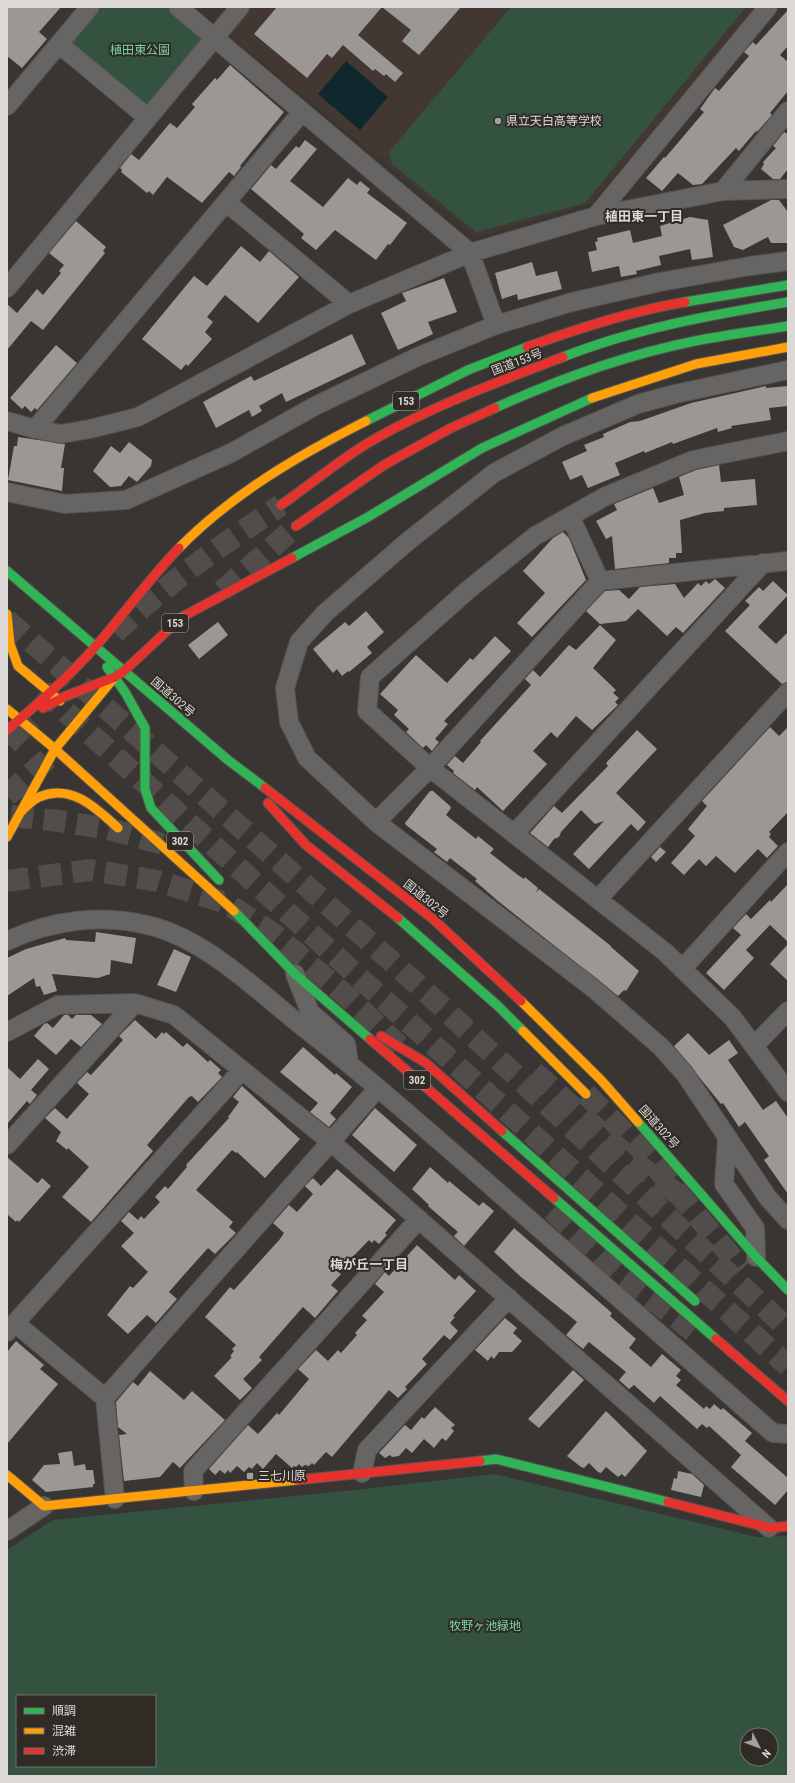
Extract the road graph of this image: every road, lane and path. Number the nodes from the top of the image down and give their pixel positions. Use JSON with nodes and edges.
{"nodes":[{"id":1,"x":90,"y":7,"type":"edge"},
{"id":2,"x":178,"y":7,"type":"edge"},
{"id":3,"x":240,"y":7,"type":"edge"},
{"id":4,"x":768,"y":7,"type":"edge"},
{"id":5,"x":215,"y":38,"type":"junction"},
{"id":6,"x":59,"y":44,"type":"junction"},
{"id":7,"x":7,"y":106,"type":"edge"},
{"id":8,"x":788,"y":111,"type":"edge"},
{"id":9,"x":302,"y":112,"type":"junction"},
{"id":10,"x":148,"y":118,"type":"junction"},
{"id":11,"x":788,"y":189,"type":"edge"},
{"id":12,"x":723,"y":192,"type":"junction"},
{"id":13,"x":226,"y":202,"type":"junction"},
{"id":14,"x":596,"y":216,"type":"junction"},
{"id":15,"x":470,"y":253,"type":"junction"},
{"id":16,"x":788,"y":261,"type":"edge"},
{"id":17,"x":788,"y":285,"type":"edge"},
{"id":18,"x":7,"y":288,"type":"edge"},
{"id":19,"x":788,"y":302,"type":"edge"},
{"id":20,"x":350,"y":304,"type":"junction"},
{"id":21,"x":496,"y":325,"type":"junction"},
{"id":22,"x":788,"y":326,"type":"edge"},
{"id":23,"x":788,"y":347,"type":"edge"},
{"id":24,"x":788,"y":370,"type":"edge"},
{"id":25,"x":7,"y":421,"type":"edge"},
{"id":26,"x":35,"y":429,"type":"junction"},
{"id":27,"x":788,"y":441,"type":"edge"},
{"id":28,"x":7,"y":492,"type":"edge"},
{"id":29,"x":281,"y":505,"type":"tunnel mouth"},
{"id":30,"x":570,"y":516,"type":"junction"},
{"id":31,"x":296,"y":526,"type":"tunnel mouth"},
{"id":32,"x":788,"y":561,"type":"edge"},
{"id":33,"x":763,"y":564,"type":"junction"},
{"id":34,"x":7,"y":571,"type":"edge"},
{"id":35,"x":600,"y":581,"type":"junction"},
{"id":36,"x":7,"y":614,"type":"edge"},
{"id":37,"x":95,"y":647,"type":"junction"},
{"id":38,"x":124,"y":671,"type":"junction"},
{"id":39,"x":115,"y":677,"type":"junction"},
{"id":40,"x":125,"y":692,"type":"junction"},
{"id":41,"x":788,"y":692,"type":"edge"},
{"id":42,"x":50,"y":693,"type":"junction"},
{"id":43,"x":99,"y":695,"type":"junction"},
{"id":44,"x":152,"y":696,"type":"junction"},
{"id":45,"x":60,"y":704,"type":"junction"},
{"id":46,"x":79,"y":705,"type":"dead end"},
{"id":47,"x":7,"y":708,"type":"edge"},
{"id":48,"x":23,"y":717,"type":"junction"},
{"id":49,"x":40,"y":722,"type":"dead end"},
{"id":50,"x":26,"y":727,"type":"junction"},
{"id":51,"x":7,"y":730,"type":"edge"},
{"id":52,"x":58,"y":731,"type":"dead end"},
{"id":53,"x":7,"y":737,"type":"edge"},
{"id":54,"x":54,"y":749,"type":"junction"},
{"id":55,"x":228,"y":760,"type":"junction"},
{"id":56,"x":430,"y":768,"type":"junction"},
{"id":57,"x":22,"y":811,"type":"junction"},
{"id":58,"x":376,"y":822,"type":"junction"},
{"id":59,"x":126,"y":834,"type":"dead end"},
{"id":60,"x":514,"y":834,"type":"junction"},
{"id":61,"x":7,"y":837,"type":"edge"},
{"id":62,"x":788,"y":852,"type":"edge"},
{"id":63,"x":226,"y":886,"type":"dead end"},
{"id":64,"x":598,"y":899,"type":"junction"},
{"id":65,"x":216,"y":907,"type":"dead end"},
{"id":66,"x":241,"y":918,"type":"junction"},
{"id":67,"x":262,"y":926,"type":"dead end"},
{"id":68,"x":7,"y":941,"type":"edge"},
{"id":69,"x":682,"y":969,"type":"junction"},
{"id":70,"x":292,"y":970,"type":"junction"},
{"id":71,"x":135,"y":1003,"type":"junction"},
{"id":72,"x":332,"y":1006,"type":"junction"},
{"id":73,"x":788,"y":1011,"type":"edge"},
{"id":74,"x":7,"y":1032,"type":"edge"},
{"id":75,"x":754,"y":1046,"type":"junction"},
{"id":76,"x":349,"y":1062,"type":"junction"},
{"id":77,"x":242,"y":1070,"type":"junction"},
{"id":78,"x":378,"y":1088,"type":"junction"},
{"id":79,"x":788,"y":1092,"type":"edge"},
{"id":80,"x":586,"y":1094,"type":"tunnel mouth"},
{"id":81,"x":728,"y":1139,"type":"junction"},
{"id":82,"x":331,"y":1142,"type":"junction"},
{"id":83,"x":7,"y":1145,"type":"edge"},
{"id":84,"x":419,"y":1218,"type":"junction"},
{"id":85,"x":788,"y":1220,"type":"edge"},
{"id":86,"x":756,"y":1257,"type":"junction"},
{"id":87,"x":788,"y":1290,"type":"edge"},
{"id":88,"x":509,"y":1298,"type":"junction"},
{"id":89,"x":700,"y":1306,"type":"dead end"},
{"id":90,"x":11,"y":1327,"type":"edge"},
{"id":91,"x":105,"y":1398,"type":"junction"},
{"id":92,"x":788,"y":1401,"type":"edge"},
{"id":93,"x":788,"y":1434,"type":"edge"},
{"id":94,"x":362,"y":1473,"type":"junction"},
{"id":95,"x":7,"y":1475,"type":"edge"},
{"id":96,"x":194,"y":1491,"type":"junction"},
{"id":97,"x":115,"y":1499,"type":"junction"},
{"id":98,"x":44,"y":1506,"type":"junction"},
{"id":99,"x":788,"y":1526,"type":"edge"},
{"id":100,"x":770,"y":1528,"type":"junction"},
{"id":101,"x":7,"y":1531,"type":"edge"}],
"edges":[{"from":1,"to":6,"type":"street"},
{"from":2,"to":5,"type":"street"},
{"from":3,"to":5,"type":"street"},
{"from":4,"to":14,"type":"street"},
{"from":5,"to":9,"type":"street"},
{"from":5,"to":10,"type":"street"},
{"from":6,"to":7,"type":"street"},
{"from":6,"to":10,"type":"street"},
{"from":8,"to":12,"type":"street"},
{"from":9,"to":13,"type":"street"},
{"from":9,"to":15,"type":"street"},
{"from":10,"to":18,"type":"street"},
{"from":11,"to":12,"type":"street"},
{"from":12,"to":14,"type":"street"},
{"from":13,"to":20,"type":"street"},
{"from":13,"to":26,"type":"street"},
{"from":14,"to":15,"type":"street"},
{"from":15,"to":20,"type":"street"},
{"from":15,"to":21,"type":"street"},
{"from":16,"to":21,"type":"street"},
{"from":17,"to":37,"type":"main road","number":"153"},
{"from":19,"to":29,"type":"main road","name":"国道153号","number":"153"},
{"from":20,"to":26,"type":"street"},
{"from":21,"to":28,"type":"street"},
{"from":22,"to":31,"type":"main road"},
{"from":23,"to":38,"type":"main road","number":"153"},
{"from":24,"to":58,"type":"street"},
{"from":25,"to":26,"type":"street"},
{"from":27,"to":30,"type":"street"},
{"from":30,"to":35,"type":"street"},
{"from":30,"to":56,"type":"street"},
{"from":32,"to":33,"type":"street"},
{"from":33,"to":35,"type":"street"},
{"from":33,"to":60,"type":"street"},
{"from":34,"to":37,"type":"main road","name":"国道302号","number":"302"},
{"from":35,"to":56,"type":"street"},
{"from":36,"to":42,"type":"main road"},
{"from":37,"to":38,"type":"main road","name":"国道302号","number":"302"},
{"from":37,"to":39,"type":"main road","number":"302"},
{"from":37,"to":42,"type":"main road","number":"153"},
{"from":38,"to":39,"type":"main road","number":"153"},
{"from":38,"to":44,"type":"main road","name":"国道302号","number":"302"},
{"from":39,"to":40,"type":"main road","number":"302"},
{"from":39,"to":43,"type":"main road","number":"153"},
{"from":39,"to":45,"type":"main road","number":"153"},
{"from":40,"to":43,"type":"main road","number":"153"},
{"from":40,"to":44,"type":"main road","number":"153"},
{"from":40,"to":63,"type":"main road","number":"302"},
{"from":41,"to":64,"type":"street"},
{"from":42,"to":45,"type":"main road"},
{"from":42,"to":48,"type":"main road","number":"153"},
{"from":43,"to":46,"type":"main road","number":"153"},
{"from":43,"to":54,"type":"main road","number":"153"},
{"from":44,"to":55,"type":"main road","name":"国道302号","number":"302"},
{"from":45,"to":48,"type":"main road","number":"153"},
{"from":47,"to":48,"type":"main road","number":"302"},
{"from":48,"to":50,"type":"main road","number":"302"},
{"from":48,"to":51,"type":"main road","number":"153"},
{"from":49,"to":50,"type":"main road"},
{"from":50,"to":53,"type":"main road"},
{"from":50,"to":54,"type":"main road","number":"302"},
{"from":52,"to":54,"type":"main road"},
{"from":54,"to":57,"type":"main road","number":"153"},
{"from":54,"to":66,"type":"main road","number":"302"},
{"from":55,"to":80,"type":"main road"},
{"from":55,"to":86,"type":"main road","name":"国道302号","number":"302"},
{"from":56,"to":58,"type":"street"},
{"from":56,"to":60,"type":"street"},
{"from":57,"to":59,"type":"main road"},
{"from":57,"to":61,"type":"main road","number":"153"},
{"from":58,"to":81,"type":"street"},
{"from":60,"to":64,"type":"street"},
{"from":62,"to":69,"type":"street"},
{"from":64,"to":69,"type":"street"},
{"from":65,"to":66,"type":"main road","number":"302"},
{"from":66,"to":70,"type":"main road","number":"302"},
{"from":67,"to":70,"type":"main road","number":"302"},
{"from":68,"to":76,"type":"street"},
{"from":69,"to":75,"type":"street"},
{"from":70,"to":72,"type":"main road","number":"302"},
{"from":70,"to":76,"type":"street"},
{"from":71,"to":74,"type":"street"},
{"from":71,"to":77,"type":"street"},
{"from":71,"to":83,"type":"street"},
{"from":72,"to":89,"type":"main road"},
{"from":72,"to":92,"type":"main road","number":"302"},
{"from":73,"to":75,"type":"street"},
{"from":75,"to":79,"type":"street"},
{"from":76,"to":78,"type":"street"},
{"from":77,"to":82,"type":"street"},
{"from":77,"to":90,"type":"street"},
{"from":78,"to":82,"type":"street"},
{"from":78,"to":93,"type":"street"},
{"from":81,"to":85,"type":"street"},
{"from":81,"to":86,"type":"street"},
{"from":82,"to":84,"type":"street"},
{"from":82,"to":91,"type":"street"},
{"from":84,"to":88,"type":"street"},
{"from":84,"to":96,"type":"street"},
{"from":86,"to":87,"type":"main road","name":"国道302号","number":"302"},
{"from":88,"to":94,"type":"street"},
{"from":88,"to":100,"type":"street"},
{"from":90,"to":91,"type":"street"},
{"from":91,"to":97,"type":"street"},
{"from":94,"to":96,"type":"main road"},
{"from":94,"to":100,"type":"main road"},
{"from":95,"to":98,"type":"main road"},
{"from":96,"to":97,"type":"main road"},
{"from":97,"to":98,"type":"main road"},
{"from":98,"to":101,"type":"street"},
{"from":99,"to":100,"type":"main road"}]}
